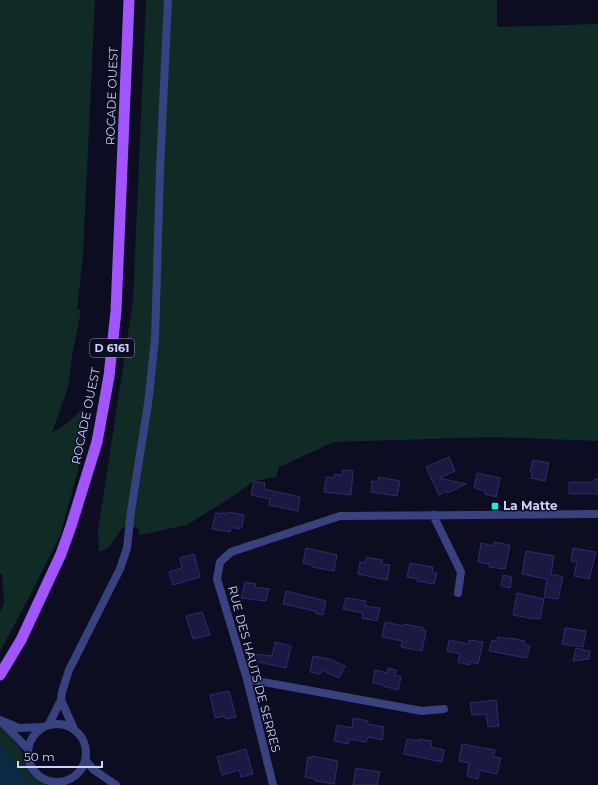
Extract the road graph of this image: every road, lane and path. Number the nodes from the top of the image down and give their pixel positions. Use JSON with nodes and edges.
{"nodes":[{"id":1,"x":129,"y":0,"type":"edge"},
{"id":2,"x":168,"y":0,"type":"edge"},
{"id":3,"x":598,"y":514,"type":"edge"},
{"id":4,"x":433,"y":515,"type":"junction"},
{"id":5,"x":458,"y":593,"type":"dead end"},
{"id":6,"x":0,"y":675,"type":"edge"},
{"id":7,"x":247,"y":679,"type":"junction"},
{"id":8,"x":61,"y":700,"type":"junction"},
{"id":9,"x":444,"y":709,"type":"dead end"},
{"id":10,"x":0,"y":720,"type":"edge"},
{"id":11,"x":46,"y":726,"type":"junction"},
{"id":12,"x":74,"y":729,"type":"junction"},
{"id":13,"x":28,"y":749,"type":"junction"},
{"id":14,"x":85,"y":760,"type":"junction"},
{"id":15,"x":56,"y":783,"type":"edge"},
{"id":16,"x":72,"y":785,"type":"edge"},
{"id":17,"x":116,"y":785,"type":"edge"},
{"id":18,"x":273,"y":785,"type":"edge"}],
"edges":[{"from":1,"to":6,"type":"main road","name":"ROCADE OUEST","number":"D 6161"},
{"from":2,"to":8,"type":"street"},
{"from":3,"to":4,"type":"street","name":"RUE DES HAUTS DE SERRES"},
{"from":4,"to":5,"type":"street"},
{"from":4,"to":7,"type":"street","name":"RUE DES HAUTS DE SERRES"},
{"from":7,"to":9,"type":"street"},
{"from":7,"to":18,"type":"street","name":"RUE DES HAUTS DE SERRES"},
{"from":8,"to":11,"type":"street"},
{"from":8,"to":12,"type":"street"},
{"from":10,"to":11,"type":"street"},
{"from":10,"to":13,"type":"street"},
{"from":11,"to":12,"type":"street"},
{"from":11,"to":13,"type":"street"},
{"from":12,"to":14,"type":"street"},
{"from":13,"to":15,"type":"street"},
{"from":14,"to":15,"type":"street"},
{"from":14,"to":17,"type":"street"},
{"from":15,"to":16,"type":"street"}]}
